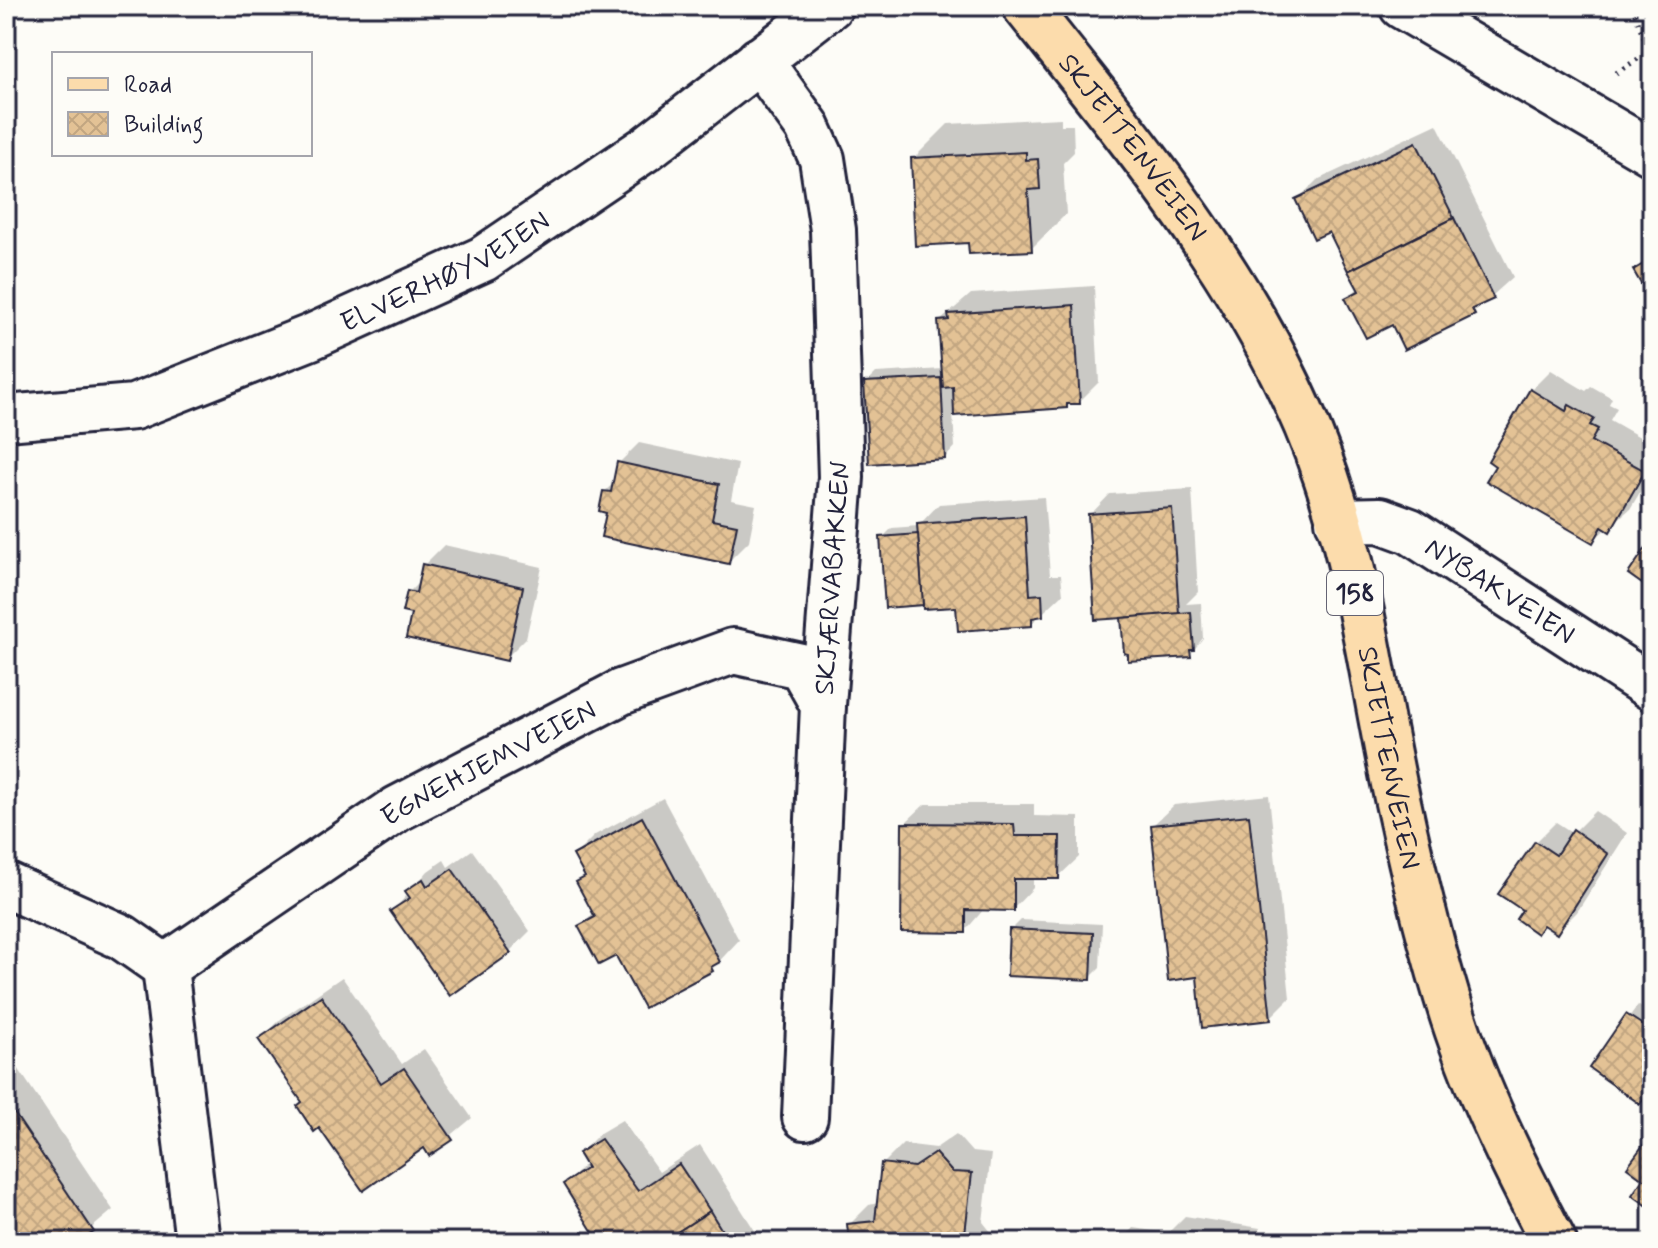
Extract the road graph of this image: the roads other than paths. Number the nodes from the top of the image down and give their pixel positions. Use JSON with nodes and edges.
{"nodes":[{"id":1,"x":830,"y":6,"type":"edge"},
{"id":2,"x":1025,"y":6,"type":"edge"},
{"id":3,"x":1402,"y":6,"type":"edge"},
{"id":4,"x":759,"y":60,"type":"junction"},
{"id":5,"x":1652,"y":153,"type":"edge"},
{"id":6,"x":6,"y":418,"type":"edge"},
{"id":7,"x":1338,"y":521,"type":"junction"},
{"id":8,"x":1652,"y":688,"type":"edge"},
{"id":9,"x":823,"y":705,"type":"junction"},
{"id":10,"x":6,"y":885,"type":"edge"},
{"id":11,"x":165,"y":967,"type":"junction"},
{"id":12,"x":805,"y":1117,"type":"dead end"},
{"id":13,"x":198,"y":1242,"type":"edge"},
{"id":14,"x":1554,"y":1242,"type":"edge"}],
"edges":[{"from":1,"to":4,"type":"street","name":"ELVERHØYVEIEN"},
{"from":2,"to":7,"type":"main road","name":"SKJETTENVEIEN","number":"158"},
{"from":3,"to":5,"type":"street"},
{"from":4,"to":6,"type":"street","name":"ELVERHØYVEIEN"},
{"from":4,"to":9,"type":"street","name":"SKJÆRVABAKKEN"},
{"from":7,"to":8,"type":"street","name":"NYBAKVEIEN"},
{"from":7,"to":14,"type":"main road","name":"SKJETTENVEIEN","number":"158"},
{"from":9,"to":11,"type":"street","name":"EGNEHJEMVEIEN"},
{"from":9,"to":12,"type":"street","name":"SKJÆRVABAKKEN"},
{"from":10,"to":11,"type":"street"},
{"from":11,"to":13,"type":"street"}]}
